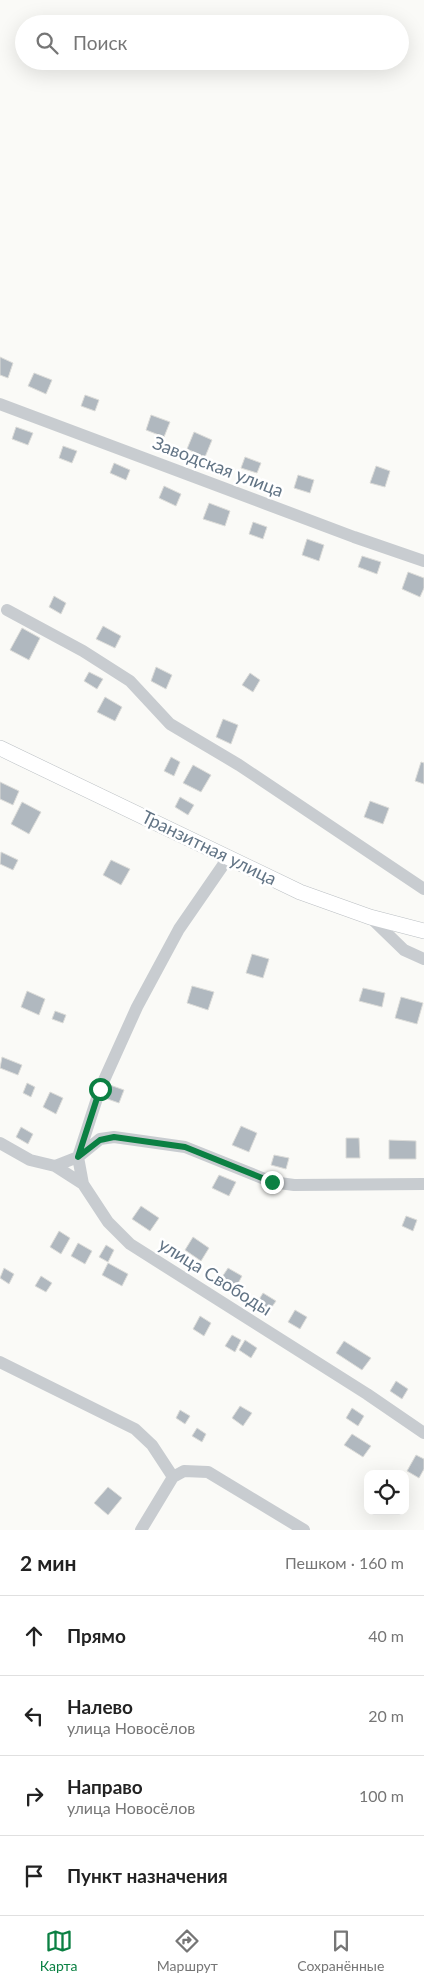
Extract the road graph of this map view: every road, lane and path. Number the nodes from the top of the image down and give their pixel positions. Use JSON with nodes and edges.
{"nodes":[{"id":1,"x":0,"y":404,"type":"edge"},
{"id":2,"x":424,"y":560,"type":"edge"},
{"id":3,"x":7,"y":610,"type":"dead end"},
{"id":4,"x":0,"y":748,"type":"edge"},
{"id":5,"x":228,"y":858,"type":"junction"},
{"id":6,"x":424,"y":889,"type":"edge"},
{"id":7,"x":370,"y":917,"type":"junction"},
{"id":8,"x":424,"y":931,"type":"edge"},
{"id":9,"x":424,"y":959,"type":"edge"},
{"id":10,"x":0,"y":1142,"type":"edge"},
{"id":11,"x":78,"y":1157,"type":"junction"},
{"id":12,"x":55,"y":1166,"type":"junction"},
{"id":13,"x":83,"y":1184,"type":"junction"},
{"id":14,"x":424,"y":1184,"type":"edge"},
{"id":15,"x":0,"y":1362,"type":"edge"},
{"id":16,"x":424,"y":1433,"type":"edge"},
{"id":17,"x":173,"y":1477,"type":"junction"},
{"id":18,"x":141,"y":1530,"type":"edge"},
{"id":19,"x":304,"y":1530,"type":"edge"}],
"edges":[{"from":1,"to":2,"type":"street","name":"Заводская улица"},
{"from":3,"to":6,"type":"street"},
{"from":4,"to":5,"type":"main road","name":"Транзитная улица"},
{"from":5,"to":7,"type":"main road","name":"Транзитная улица"},
{"from":5,"to":11,"type":"street"},
{"from":7,"to":8,"type":"main road","name":"Транзитная улица"},
{"from":7,"to":9,"type":"street"},
{"from":10,"to":12,"type":"street","name":"улица Свободы"},
{"from":11,"to":12,"type":"street"},
{"from":11,"to":13,"type":"street"},
{"from":11,"to":14,"type":"street"},
{"from":12,"to":13,"type":"street","name":"улица Свободы"},
{"from":13,"to":16,"type":"street","name":"улица Свободы"},
{"from":15,"to":17,"type":"street"},
{"from":17,"to":18,"type":"street"},
{"from":17,"to":19,"type":"street"}]}
